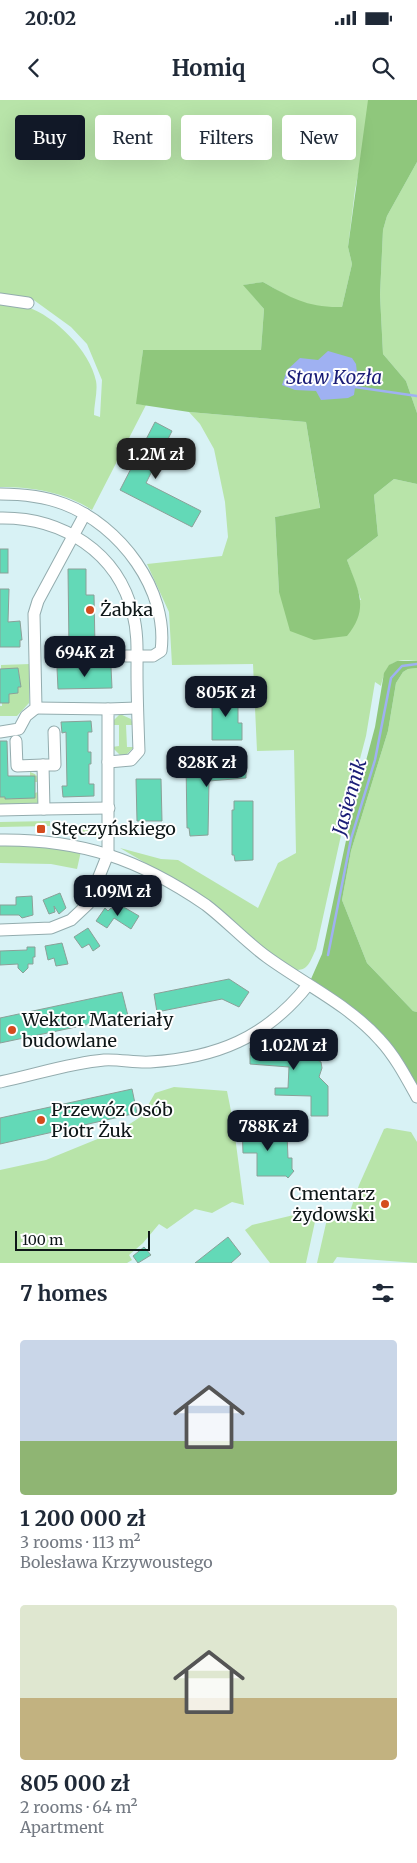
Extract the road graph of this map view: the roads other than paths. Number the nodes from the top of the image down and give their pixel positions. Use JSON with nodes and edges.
{"nodes":[{"id":1,"x":0,"y":299,"type":"edge"},
{"id":2,"x":28,"y":303,"type":"dead end"},
{"id":3,"x":0,"y":494,"type":"edge"},
{"id":4,"x":85,"y":514,"type":"junction"},
{"id":5,"x":0,"y":518,"type":"edge"},
{"id":6,"x":73,"y":535,"type":"junction"},
{"id":7,"x":131,"y":656,"type":"junction"},
{"id":8,"x":36,"y":708,"type":"junction"},
{"id":9,"x":138,"y":708,"type":"junction"},
{"id":10,"x":108,"y":709,"type":"junction"},
{"id":11,"x":0,"y":732,"type":"edge"},
{"id":12,"x":54,"y":732,"type":"dead end"},
{"id":13,"x":16,"y":741,"type":"dead end"},
{"id":14,"x":108,"y":762,"type":"junction"},
{"id":15,"x":42,"y":765,"type":"junction"},
{"id":16,"x":109,"y":808,"type":"junction"},
{"id":17,"x":44,"y":809,"type":"junction"},
{"id":18,"x":0,"y":810,"type":"edge"},
{"id":19,"x":0,"y":840,"type":"edge"},
{"id":20,"x":108,"y":854,"type":"junction"},
{"id":21,"x":0,"y":930,"type":"edge"},
{"id":22,"x":308,"y":985,"type":"junction"},
{"id":23,"x":0,"y":1082,"type":"edge"},
{"id":24,"x":417,"y":1097,"type":"edge"}],
"edges":[{"from":1,"to":2,"type":"street"},
{"from":3,"to":4,"type":"street"},
{"from":4,"to":6,"type":"street"},
{"from":4,"to":7,"type":"street"},
{"from":5,"to":6,"type":"street"},
{"from":6,"to":7,"type":"street"},
{"from":6,"to":8,"type":"street"},
{"from":7,"to":9,"type":"street"},
{"from":8,"to":10,"type":"street"},
{"from":8,"to":11,"type":"street"},
{"from":9,"to":10,"type":"street"},
{"from":9,"to":14,"type":"street"},
{"from":10,"to":14,"type":"street"},
{"from":12,"to":15,"type":"street"},
{"from":13,"to":15,"type":"street"},
{"from":14,"to":16,"type":"street"},
{"from":15,"to":17,"type":"street"},
{"from":16,"to":17,"type":"street"},
{"from":16,"to":20,"type":"street"},
{"from":17,"to":18,"type":"street"},
{"from":19,"to":20,"type":"street"},
{"from":20,"to":21,"type":"street"},
{"from":20,"to":22,"type":"street"},
{"from":22,"to":23,"type":"street"},
{"from":22,"to":24,"type":"street"}]}
